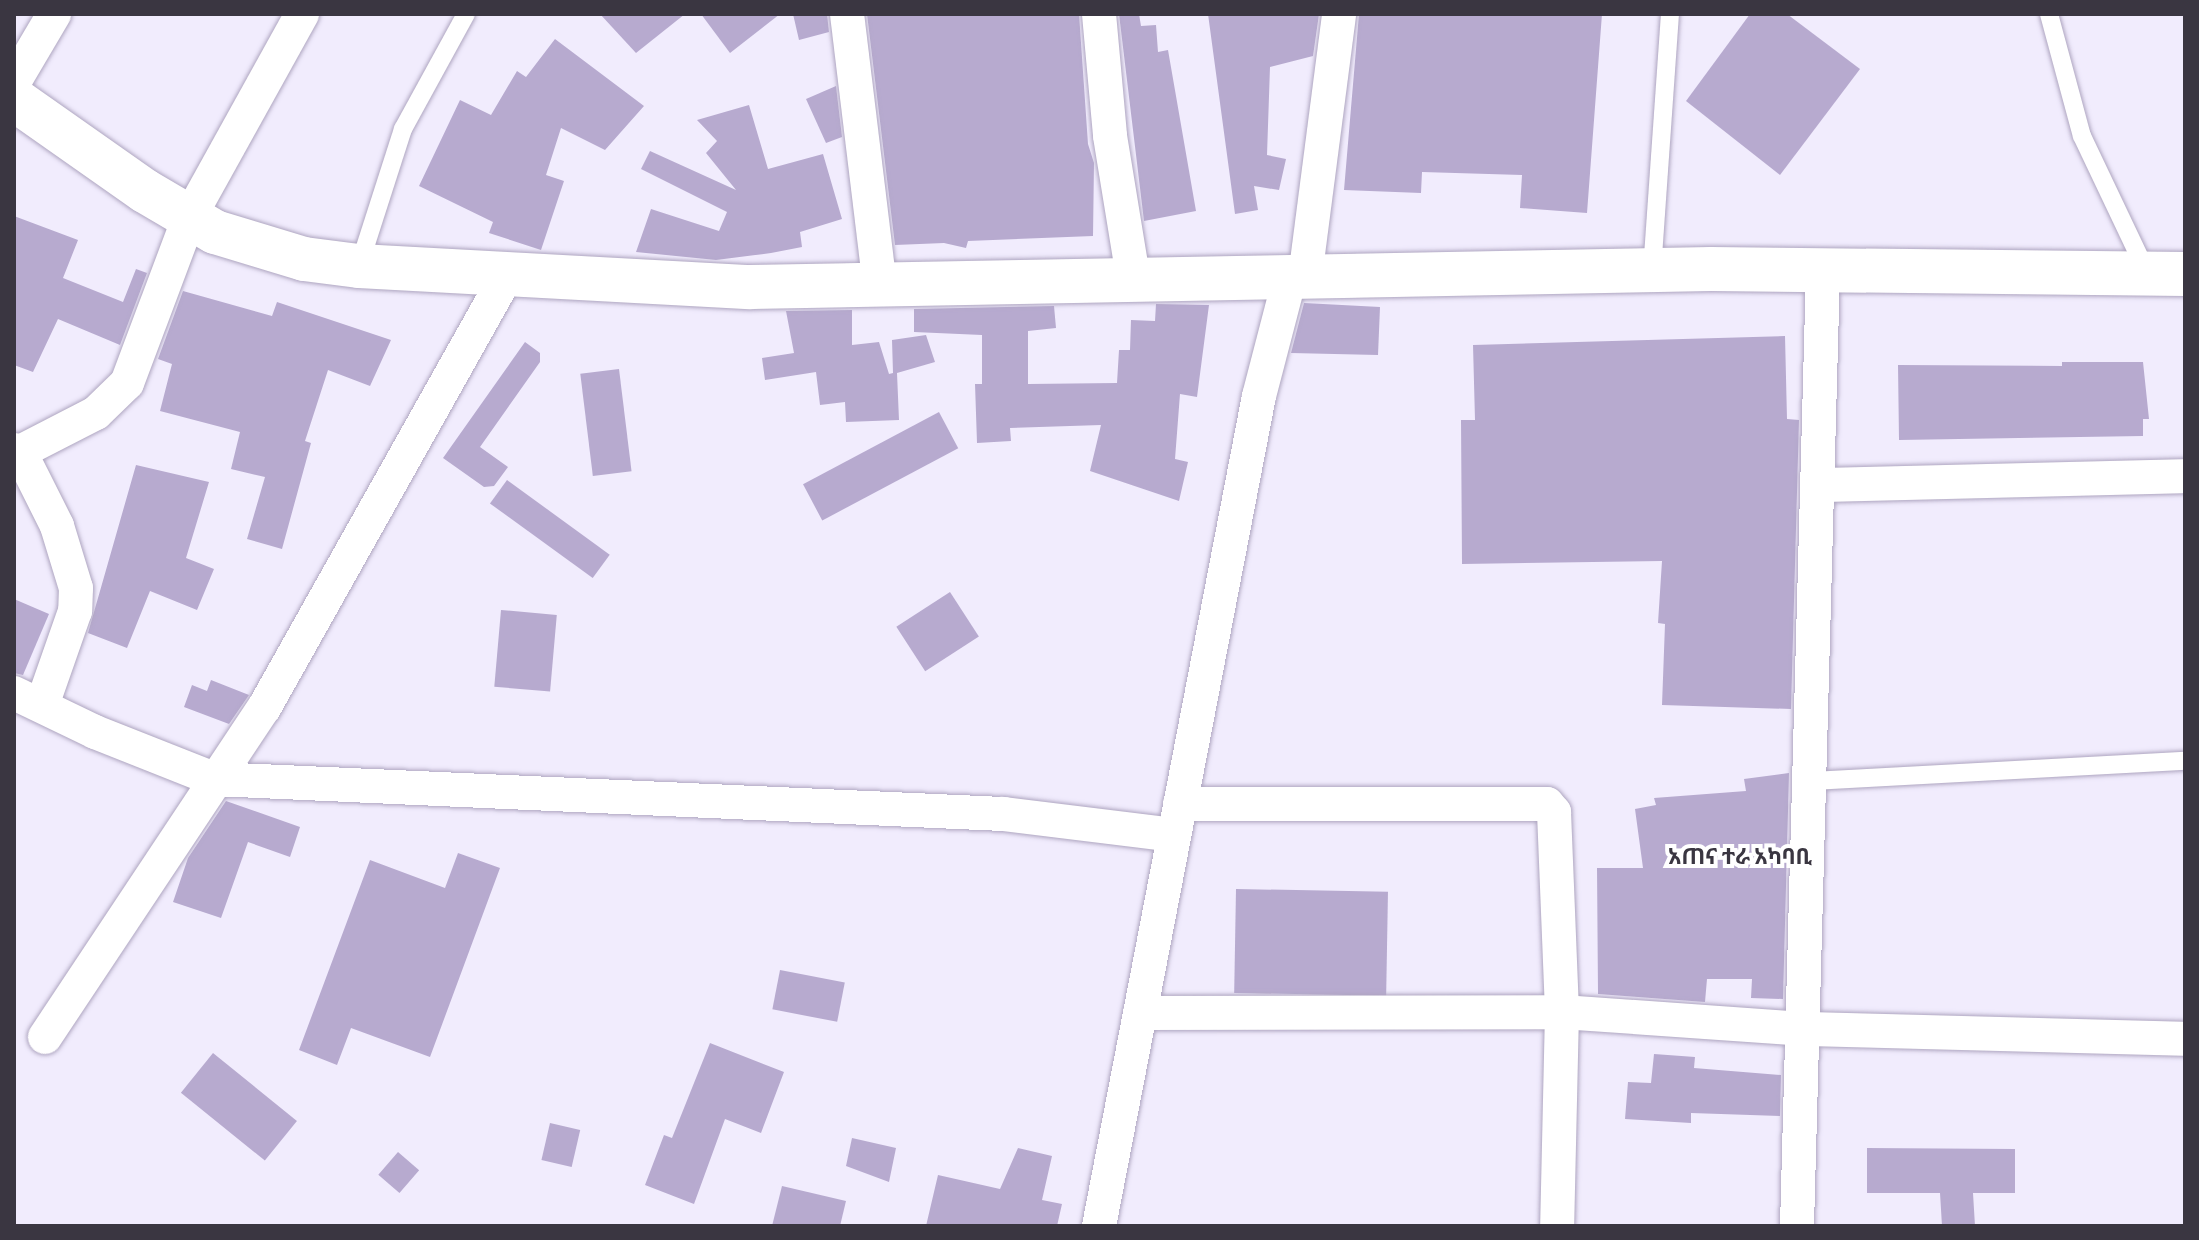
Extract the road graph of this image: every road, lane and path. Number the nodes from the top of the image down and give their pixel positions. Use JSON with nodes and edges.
{"nodes":[{"id":1,"x":54,"y":14,"type":"edge"},
{"id":2,"x":302,"y":14,"type":"edge"},
{"id":3,"x":466,"y":14,"type":"edge"},
{"id":4,"x":847,"y":14,"type":"edge"},
{"id":5,"x":1099,"y":14,"type":"edge"},
{"id":6,"x":1339,"y":14,"type":"edge"},
{"id":7,"x":1670,"y":14,"type":"edge"},
{"id":8,"x":2049,"y":14,"type":"edge"},
{"id":9,"x":14,"y":82,"type":"edge"},
{"id":10,"x":14,"y":99,"type":"edge"},
{"id":11,"x":189,"y":218,"type":"junction"},
{"id":12,"x":359,"y":266,"type":"junction"},
{"id":13,"x":1652,"y":271,"type":"junction"},
{"id":14,"x":1823,"y":273,"type":"junction"},
{"id":15,"x":2166,"y":273,"type":"edge"},
{"id":16,"x":1133,"y":276,"type":"junction"},
{"id":17,"x":1297,"y":277,"type":"junction"},
{"id":18,"x":505,"y":278,"type":"junction"},
{"id":19,"x":880,"y":287,"type":"junction"},
{"id":20,"x":17,"y":451,"type":"edge"},
{"id":21,"x":2185,"y":476,"type":"edge"},
{"id":22,"x":1820,"y":485,"type":"junction"},
{"id":23,"x":28,"y":699,"type":"edge"},
{"id":24,"x":2185,"y":761,"type":"edge"},
{"id":25,"x":214,"y":779,"type":"junction"},
{"id":26,"x":1812,"y":781,"type":"junction"},
{"id":27,"x":1176,"y":820,"type":"junction"},
{"id":28,"x":1562,"y":1012,"type":"junction"},
{"id":29,"x":1140,"y":1013,"type":"junction"},
{"id":30,"x":1806,"y":1029,"type":"junction"},
{"id":31,"x":45,"y":1037,"type":"dead end"},
{"id":32,"x":2185,"y":1039,"type":"edge"},
{"id":33,"x":1099,"y":1226,"type":"edge"},
{"id":34,"x":1557,"y":1226,"type":"edge"},
{"id":35,"x":1797,"y":1226,"type":"edge"}],
"edges":[{"from":1,"to":9,"type":"street"},
{"from":2,"to":11,"type":"street"},
{"from":3,"to":12,"type":"lane"},
{"from":4,"to":19,"type":"street"},
{"from":5,"to":16,"type":"street"},
{"from":6,"to":17,"type":"street"},
{"from":7,"to":13,"type":"lane"},
{"from":8,"to":15,"type":"lane"},
{"from":10,"to":11,"type":"main road"},
{"from":11,"to":12,"type":"main road"},
{"from":11,"to":20,"type":"street"},
{"from":12,"to":18,"type":"main road"},
{"from":13,"to":14,"type":"main road"},
{"from":13,"to":17,"type":"main road"},
{"from":14,"to":15,"type":"main road"},
{"from":14,"to":22,"type":"street"},
{"from":16,"to":17,"type":"main road"},
{"from":16,"to":19,"type":"main road"},
{"from":17,"to":27,"type":"street"},
{"from":18,"to":19,"type":"main road"},
{"from":18,"to":25,"type":"street"},
{"from":20,"to":23,"type":"street"},
{"from":21,"to":22,"type":"street"},
{"from":22,"to":26,"type":"street"},
{"from":23,"to":25,"type":"street"},
{"from":24,"to":26,"type":"lane"},
{"from":25,"to":27,"type":"street"},
{"from":25,"to":31,"type":"street"},
{"from":26,"to":30,"type":"street"},
{"from":27,"to":28,"type":"street"},
{"from":27,"to":29,"type":"street"},
{"from":28,"to":29,"type":"street"},
{"from":28,"to":30,"type":"street"},
{"from":28,"to":34,"type":"street"},
{"from":29,"to":33,"type":"street"},
{"from":30,"to":32,"type":"street"},
{"from":30,"to":35,"type":"street"}]}
